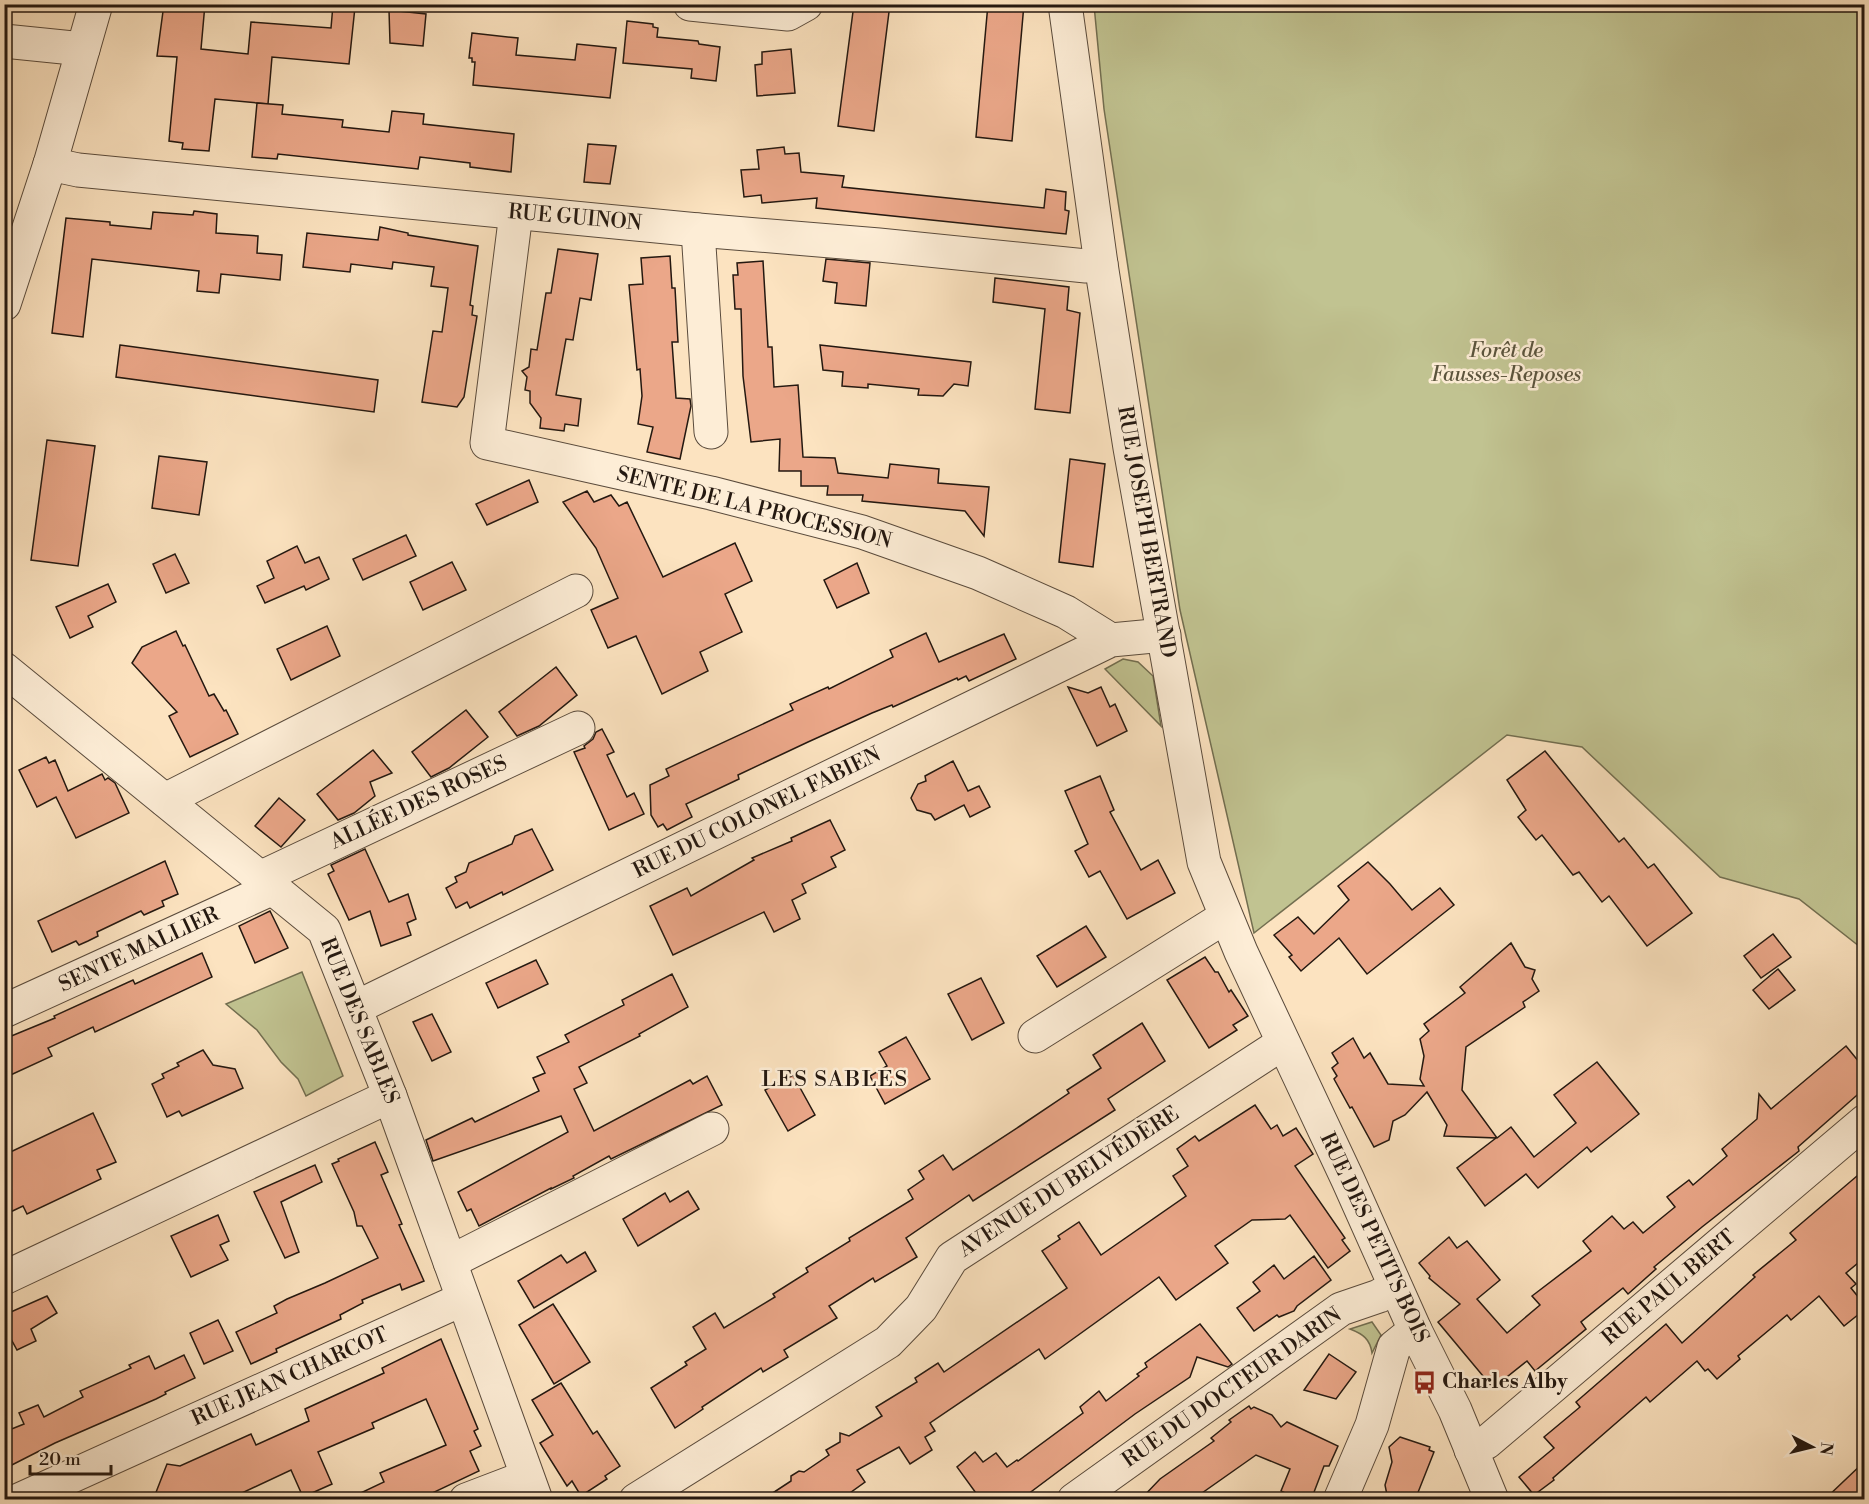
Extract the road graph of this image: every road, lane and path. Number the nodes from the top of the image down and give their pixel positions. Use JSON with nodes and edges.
{"nodes":[{"id":1,"x":96,"y":4,"type":"edge"},
{"id":2,"x":690,"y":4,"type":"edge"},
{"id":3,"x":806,"y":4,"type":"edge"},
{"id":4,"x":1065,"y":4,"type":"edge"},
{"id":5,"x":4,"y":41,"type":"edge"},
{"id":6,"x":83,"y":49,"type":"junction"},
{"id":7,"x":50,"y":164,"type":"junction"},
{"id":8,"x":516,"y":213,"type":"junction"},
{"id":9,"x":698,"y":230,"type":"junction"},
{"id":10,"x":15,"y":232,"type":"edge"},
{"id":11,"x":1101,"y":264,"type":"junction"},
{"id":12,"x":4,"y":304,"type":"edge"},
{"id":13,"x":711,"y":432,"type":"dead end"},
{"id":14,"x":576,"y":591,"type":"dead end"},
{"id":15,"x":1164,"y":635,"type":"junction"},
{"id":16,"x":1111,"y":640,"type":"junction"},
{"id":17,"x":4,"y":669,"type":"edge"},
{"id":18,"x":578,"y":729,"type":"dead end"},
{"id":19,"x":165,"y":800,"type":"junction"},
{"id":20,"x":266,"y":883,"type":"junction"},
{"id":21,"x":1225,"y":917,"type":"junction"},
{"id":22,"x":355,"y":1008,"type":"junction"},
{"id":23,"x":4,"y":1011,"type":"edge"},
{"id":24,"x":1035,"y":1036,"type":"dead end"},
{"id":25,"x":1283,"y":1043,"type":"junction"},
{"id":26,"x":390,"y":1096,"type":"junction"},
{"id":27,"x":1864,"y":1122,"type":"edge"},
{"id":28,"x":712,"y":1129,"type":"dead end"},
{"id":29,"x":450,"y":1262,"type":"junction"},
{"id":30,"x":4,"y":1278,"type":"edge"},
{"id":31,"x":1395,"y":1287,"type":"junction"},
{"id":32,"x":463,"y":1299,"type":"junction"},
{"id":33,"x":1415,"y":1330,"type":"junction"},
{"id":34,"x":1471,"y":1450,"type":"junction"},
{"id":35,"x":531,"y":1488,"type":"edge"},
{"id":36,"x":19,"y":1500,"type":"edge"},
{"id":37,"x":466,"y":1500,"type":"edge"},
{"id":38,"x":636,"y":1500,"type":"edge"},
{"id":39,"x":1074,"y":1500,"type":"edge"},
{"id":40,"x":1340,"y":1500,"type":"edge"},
{"id":41,"x":1492,"y":1500,"type":"edge"}],
"edges":[{"from":1,"to":6,"type":"street"},
{"from":2,"to":3,"type":"street"},
{"from":4,"to":11,"type":"street","name":"RUE JOSEPH BERTRAND"},
{"from":5,"to":6,"type":"street"},
{"from":6,"to":7,"type":"street"},
{"from":7,"to":8,"type":"street","name":"RUE GUINON"},
{"from":7,"to":10,"type":"street"},
{"from":8,"to":9,"type":"street","name":"RUE GUINON"},
{"from":8,"to":16,"type":"street","name":"SENTE DE LA PROCESSION"},
{"from":9,"to":11,"type":"street","name":"RUE GUINON"},
{"from":9,"to":13,"type":"street"},
{"from":10,"to":12,"type":"street"},
{"from":11,"to":15,"type":"street","name":"RUE JOSEPH BERTRAND"},
{"from":14,"to":19,"type":"street"},
{"from":15,"to":16,"type":"street","name":"RUE DU COLONEL FABIEN"},
{"from":15,"to":21,"type":"street","name":"RUE JOSEPH BERTRAND"},
{"from":16,"to":22,"type":"street","name":"RUE DU COLONEL FABIEN"},
{"from":17,"to":19,"type":"street","name":"RUE DES SABLES"},
{"from":18,"to":20,"type":"street","name":"ALLÉE DES ROSES"},
{"from":19,"to":20,"type":"street","name":"RUE DES SABLES"},
{"from":20,"to":22,"type":"street","name":"RUE DES SABLES"},
{"from":20,"to":23,"type":"street","name":"SENTE MALLIER"},
{"from":21,"to":24,"type":"street"},
{"from":21,"to":25,"type":"street","name":"RUE JOSEPH BERTRAND"},
{"from":22,"to":26,"type":"street","name":"RUE DES SABLES"},
{"from":25,"to":31,"type":"street","name":"RUE DES PETITS BOIS"},
{"from":25,"to":38,"type":"street","name":"AVENUE DU BELVÉDÈRE"},
{"from":26,"to":29,"type":"street","name":"RUE DES SABLES"},
{"from":26,"to":30,"type":"street"},
{"from":27,"to":34,"type":"street","name":"RUE PAUL BERT"},
{"from":28,"to":29,"type":"street"},
{"from":29,"to":32,"type":"street","name":"RUE DES SABLES"},
{"from":31,"to":33,"type":"street","name":"RUE DES PETITS BOIS"},
{"from":31,"to":39,"type":"street","name":"RUE DU DOCTEUR DARIN"},
{"from":32,"to":35,"type":"street","name":"RUE DES SABLES"},
{"from":32,"to":36,"type":"street","name":"RUE JEAN CHARCOT"},
{"from":33,"to":34,"type":"street","name":"RUE DES PETITS BOIS"},
{"from":33,"to":40,"type":"street"},
{"from":34,"to":41,"type":"street","name":"RUE DES PETITS BOIS"},
{"from":35,"to":37,"type":"street"}]}
